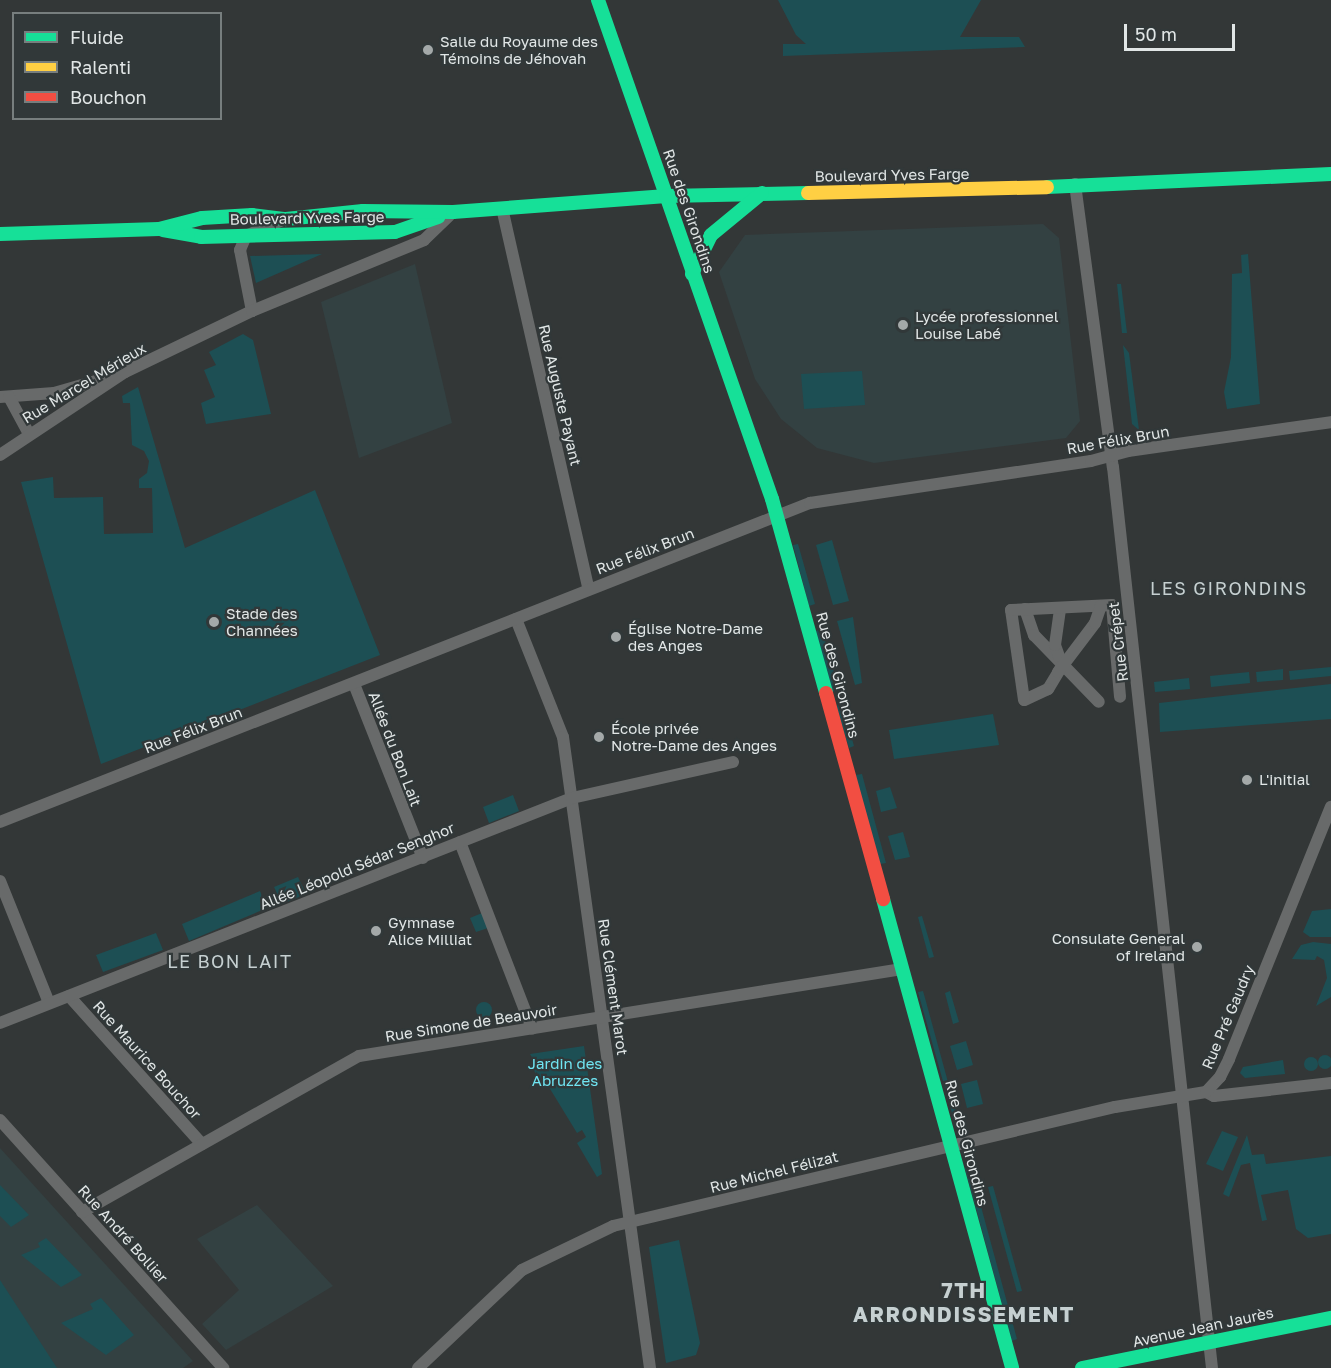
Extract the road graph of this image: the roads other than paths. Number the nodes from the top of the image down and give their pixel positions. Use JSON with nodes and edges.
{"nodes":[{"id":1,"x":598,"y":0,"type":"edge"},
{"id":2,"x":1331,"y":174,"type":"edge"},
{"id":3,"x":1075,"y":184,"type":"junction"},
{"id":4,"x":762,"y":193,"type":"junction"},
{"id":5,"x":666,"y":196,"type":"junction"},
{"id":6,"x":502,"y":208,"type":"junction"},
{"id":7,"x":453,"y":212,"type":"junction"},
{"id":8,"x":286,"y":219,"type":"junction"},
{"id":9,"x":159,"y":229,"type":"junction"},
{"id":10,"x":0,"y":234,"type":"edge"},
{"id":11,"x":246,"y":236,"type":"junction"},
{"id":12,"x":692,"y":274,"type":"junction"},
{"id":13,"x":252,"y":310,"type":"junction"},
{"id":14,"x":125,"y":372,"type":"junction"},
{"id":15,"x":5,"y":397,"type":"edge"},
{"id":16,"x":1331,"y":423,"type":"edge"},
{"id":17,"x":29,"y":434,"type":"junction"},
{"id":18,"x":0,"y":455,"type":"edge"},
{"id":19,"x":1110,"y":457,"type":"junction"},
{"id":20,"x":777,"y":517,"type":"junction"},
{"id":21,"x":588,"y":588,"type":"junction"},
{"id":22,"x":1101,"y":606,"type":"junction"},
{"id":23,"x":1060,"y":608,"type":"junction"},
{"id":24,"x":1025,"y":609,"type":"junction"},
{"id":25,"x":516,"y":619,"type":"junction"},
{"id":26,"x":1060,"y":669,"type":"junction"},
{"id":27,"x":354,"y":684,"type":"junction"},
{"id":28,"x":1120,"y":697,"type":"dead end"},
{"id":29,"x":1100,"y":702,"type":"dead end"},
{"id":30,"x":733,"y":762,"type":"dead end"},
{"id":31,"x":572,"y":798,"type":"junction"},
{"id":32,"x":1331,"y":807,"type":"edge"},
{"id":33,"x":0,"y":822,"type":"edge"},
{"id":34,"x":460,"y":842,"type":"junction"},
{"id":35,"x":423,"y":858,"type":"junction"},
{"id":36,"x":0,"y":881,"type":"edge"},
{"id":37,"x":902,"y":969,"type":"junction"},
{"id":38,"x":69,"y":996,"type":"junction"},
{"id":39,"x":49,"y":1004,"type":"junction"},
{"id":40,"x":603,"y":1018,"type":"junction"},
{"id":41,"x":0,"y":1023,"type":"edge"},
{"id":42,"x":532,"y":1029,"type":"junction"},
{"id":43,"x":1331,"y":1083,"type":"edge"},
{"id":44,"x":1206,"y":1092,"type":"junction"},
{"id":45,"x":1181,"y":1098,"type":"junction"},
{"id":46,"x":0,"y":1120,"type":"edge"},
{"id":47,"x":202,"y":1144,"type":"junction"},
{"id":48,"x":951,"y":1145,"type":"junction"},
{"id":49,"x":82,"y":1212,"type":"junction"},
{"id":50,"x":630,"y":1223,"type":"junction"},
{"id":51,"x":1331,"y":1318,"type":"edge"},
{"id":52,"x":1210,"y":1343,"type":"junction"},
{"id":53,"x":223,"y":1368,"type":"edge"},
{"id":54,"x":418,"y":1368,"type":"edge"},
{"id":55,"x":650,"y":1368,"type":"edge"},
{"id":56,"x":1012,"y":1368,"type":"edge"},
{"id":57,"x":1082,"y":1368,"type":"edge"},
{"id":58,"x":1212,"y":1368,"type":"edge"}],
"edges":[{"from":1,"to":5,"type":"street","name":"Rue des Girondins"},
{"from":2,"to":3,"type":"street","name":"Boulevard Yves Farge"},
{"from":3,"to":4,"type":"street","name":"Boulevard Yves Farge"},
{"from":3,"to":19,"type":"street","name":"Rue Crépet"},
{"from":4,"to":5,"type":"street","name":"Boulevard Yves Farge"},
{"from":4,"to":12,"type":"street"},
{"from":5,"to":6,"type":"street","name":"Boulevard Yves Farge"},
{"from":5,"to":12,"type":"street","name":"Rue des Girondins"},
{"from":6,"to":7,"type":"street","name":"Boulevard Yves Farge"},
{"from":6,"to":21,"type":"street","name":"Rue Auguste Payant"},
{"from":7,"to":8,"type":"street","name":"Boulevard Yves Farge"},
{"from":7,"to":11,"type":"street","name":"Boulevard Yves Farge"},
{"from":7,"to":13,"type":"street","name":"Rue Marcel Mérieux"},
{"from":8,"to":9,"type":"street","name":"Boulevard Yves Farge"},
{"from":8,"to":11,"type":"street"},
{"from":9,"to":10,"type":"street","name":"Boulevard Yves Farge"},
{"from":9,"to":11,"type":"street","name":"Boulevard Yves Farge"},
{"from":11,"to":13,"type":"street"},
{"from":12,"to":20,"type":"street","name":"Rue des Girondins"},
{"from":13,"to":14,"type":"street","name":"Rue Marcel Mérieux"},
{"from":14,"to":15,"type":"street"},
{"from":14,"to":17,"type":"street","name":"Rue Marcel Mérieux"},
{"from":15,"to":17,"type":"street"},
{"from":16,"to":19,"type":"street","name":"Rue Félix Brun"},
{"from":17,"to":18,"type":"street","name":"Rue Marcel Mérieux"},
{"from":19,"to":20,"type":"street","name":"Rue Félix Brun"},
{"from":19,"to":45,"type":"street","name":"Rue Crépet"},
{"from":20,"to":21,"type":"street","name":"Rue Félix Brun"},
{"from":20,"to":37,"type":"street","name":"Rue des Girondins"},
{"from":21,"to":25,"type":"street","name":"Rue Félix Brun"},
{"from":22,"to":23,"type":"street"},
{"from":22,"to":26,"type":"street"},
{"from":22,"to":28,"type":"street"},
{"from":23,"to":24,"type":"street"},
{"from":23,"to":26,"type":"street"},
{"from":24,"to":26,"type":"street"},
{"from":24,"to":26,"type":"street"},
{"from":25,"to":27,"type":"street","name":"Rue Félix Brun"},
{"from":25,"to":31,"type":"street","name":"Rue Clément Marot"},
{"from":26,"to":29,"type":"street"},
{"from":27,"to":33,"type":"street","name":"Rue Félix Brun"},
{"from":27,"to":35,"type":"street","name":"Allée du Bon Lait"},
{"from":30,"to":31,"type":"street","name":"Allée Léopold Sédar Senghor"},
{"from":31,"to":34,"type":"street","name":"Allée Léopold Sédar Senghor"},
{"from":31,"to":40,"type":"street","name":"Rue Clément Marot"},
{"from":32,"to":44,"type":"street","name":"Rue Pré Gaudry"},
{"from":34,"to":35,"type":"street","name":"Allée Léopold Sédar Senghor"},
{"from":34,"to":42,"type":"street"},
{"from":35,"to":38,"type":"street","name":"Allée Léopold Sédar Senghor"},
{"from":36,"to":39,"type":"street"},
{"from":37,"to":40,"type":"street","name":"Rue Simone de Beauvoir"},
{"from":37,"to":48,"type":"street","name":"Rue des Girondins"},
{"from":38,"to":39,"type":"street","name":"Allée Léopold Sédar Senghor"},
{"from":38,"to":47,"type":"street","name":"Rue Maurice Bouchor"},
{"from":39,"to":41,"type":"street","name":"Allée Léopold Sédar Senghor"},
{"from":40,"to":42,"type":"street","name":"Rue Simone de Beauvoir"},
{"from":40,"to":50,"type":"street","name":"Rue Clément Marot"},
{"from":42,"to":47,"type":"street","name":"Rue Simone de Beauvoir"},
{"from":43,"to":44,"type":"street"},
{"from":44,"to":45,"type":"street","name":"Rue Pré Gaudry"},
{"from":45,"to":48,"type":"street","name":"Rue Michel Félizat"},
{"from":45,"to":52,"type":"street"},
{"from":46,"to":49,"type":"street","name":"Rue André Bollier"},
{"from":47,"to":49,"type":"street","name":"Rue Simone de Beauvoir"},
{"from":48,"to":50,"type":"street","name":"Rue Michel Félizat"},
{"from":48,"to":56,"type":"street","name":"Rue des Girondins"},
{"from":49,"to":53,"type":"street","name":"Rue André Bollier"},
{"from":50,"to":54,"type":"street","name":"Rue Michel Félizat"},
{"from":50,"to":55,"type":"street","name":"Rue Clément Marot"},
{"from":51,"to":52,"type":"street","name":"Avenue Jean Jaurès"},
{"from":52,"to":57,"type":"street","name":"Avenue Jean Jaurès"},
{"from":52,"to":58,"type":"street"}]}
